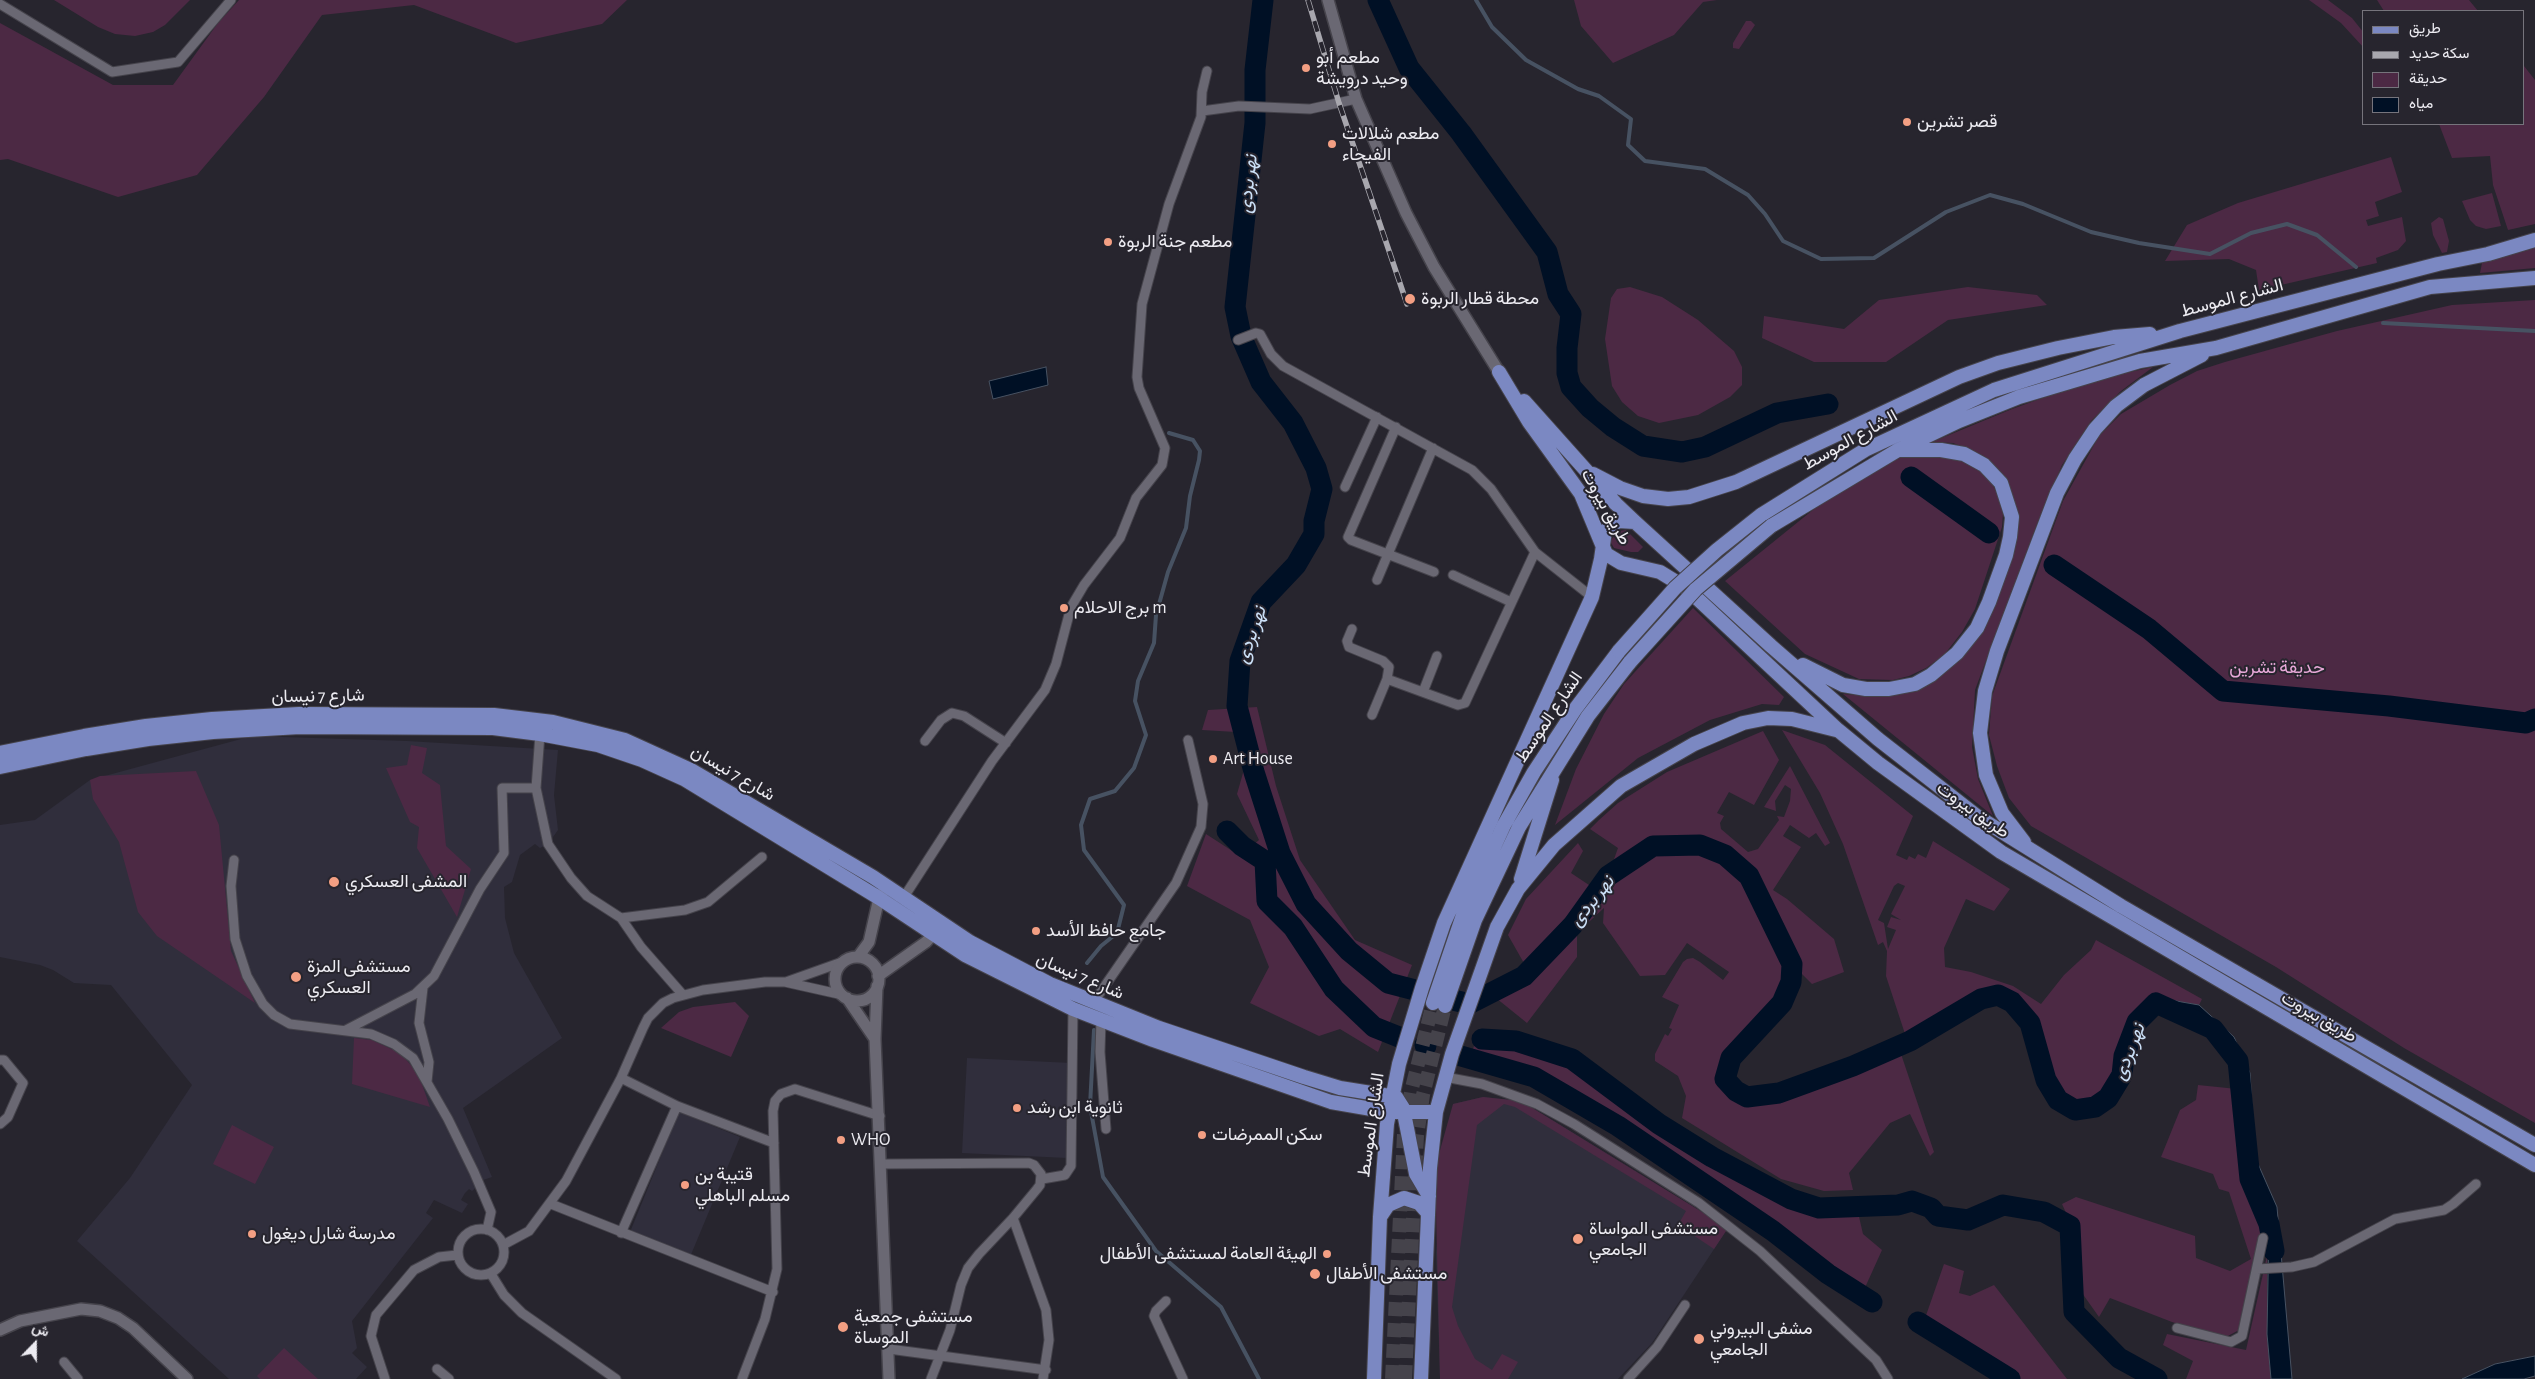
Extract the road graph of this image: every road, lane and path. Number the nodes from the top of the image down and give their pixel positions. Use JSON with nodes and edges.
{"nodes":[{"id":1,"x":231,"y":0,"type":"edge"},
{"id":2,"x":1328,"y":0,"type":"edge"},
{"id":3,"x":0,"y":4,"type":"edge"},
{"id":4,"x":1207,"y":71,"type":"dead end"},
{"id":5,"x":1356,"y":99,"type":"junction"},
{"id":6,"x":1202,"y":111,"type":"junction"},
{"id":7,"x":2535,"y":240,"type":"edge"},
{"id":8,"x":2535,"y":278,"type":"edge"},
{"id":9,"x":2180,"y":331,"type":"junction"},
{"id":10,"x":1238,"y":340,"type":"dead end"},
{"id":11,"x":2216,"y":348,"type":"junction"},
{"id":12,"x":1498,"y":372,"type":"junction"},
{"id":13,"x":1377,"y":417,"type":"junction"},
{"id":14,"x":1396,"y":427,"type":"junction"},
{"id":15,"x":1433,"y":448,"type":"junction"},
{"id":16,"x":1898,"y":450,"type":"junction"},
{"id":17,"x":1584,"y":469,"type":"junction"},
{"id":18,"x":1345,"y":487,"type":"dead end"},
{"id":19,"x":1635,"y":522,"type":"junction"},
{"id":20,"x":1603,"y":548,"type":"junction"},
{"id":21,"x":1535,"y":552,"type":"junction"},
{"id":22,"x":1387,"y":554,"type":"junction"},
{"id":23,"x":1434,"y":572,"type":"dead end"},
{"id":24,"x":1453,"y":575,"type":"dead end"},
{"id":25,"x":1377,"y":580,"type":"dead end"},
{"id":26,"x":1592,"y":597,"type":"junction"},
{"id":27,"x":1511,"y":602,"type":"junction"},
{"id":28,"x":1352,"y":629,"type":"dead end"},
{"id":29,"x":1771,"y":646,"type":"junction"},
{"id":30,"x":1437,"y":656,"type":"dead end"},
{"id":31,"x":1387,"y":679,"type":"junction"},
{"id":32,"x":1423,"y":692,"type":"junction"},
{"id":33,"x":1372,"y":715,"type":"dead end"},
{"id":34,"x":1838,"y":730,"type":"junction"},
{"id":35,"x":540,"y":734,"type":"junction"},
{"id":36,"x":1188,"y":740,"type":"dead end"},
{"id":37,"x":925,"y":741,"type":"dead end"},
{"id":38,"x":1006,"y":743,"type":"junction"},
{"id":39,"x":0,"y":753,"type":"edge"},
{"id":40,"x":1558,"y":761,"type":"junction"},
{"id":41,"x":0,"y":766,"type":"edge"},
{"id":42,"x":536,"y":788,"type":"junction"},
{"id":43,"x":1498,"y":823,"type":"junction"},
{"id":44,"x":2030,"y":851,"type":"junction"},
{"id":45,"x":762,"y":857,"type":"dead end"},
{"id":46,"x":234,"y":860,"type":"dead end"},
{"id":47,"x":1518,"y":889,"type":"junction"},
{"id":48,"x":883,"y":892,"type":"junction"},
{"id":49,"x":904,"y":897,"type":"junction"},
{"id":50,"x":621,"y":918,"type":"junction"},
{"id":51,"x":938,"y":929,"type":"junction"},
{"id":52,"x":858,"y":957,"type":"junction"},
{"id":53,"x":845,"y":960,"type":"junction"},
{"id":54,"x":878,"y":981,"type":"junction"},
{"id":55,"x":785,"y":982,"type":"junction"},
{"id":56,"x":423,"y":988,"type":"junction"},
{"id":57,"x":683,"y":995,"type":"junction"},
{"id":58,"x":845,"y":997,"type":"junction"},
{"id":59,"x":1093,"y":1002,"type":"junction"},
{"id":60,"x":1073,"y":1009,"type":"junction"},
{"id":61,"x":1102,"y":1020,"type":"junction"},
{"id":62,"x":346,"y":1030,"type":"junction"},
{"id":63,"x":875,"y":1039,"type":"junction"},
{"id":64,"x":0,"y":1060,"type":"edge"},
{"id":65,"x":1446,"y":1077,"type":"junction"},
{"id":66,"x":621,"y":1078,"type":"junction"},
{"id":67,"x":427,"y":1082,"type":"junction"},
{"id":68,"x":1392,"y":1095,"type":"junction"},
{"id":69,"x":676,"y":1106,"type":"junction"},
{"id":70,"x":1388,"y":1112,"type":"junction"},
{"id":71,"x":1404,"y":1112,"type":"junction"},
{"id":72,"x":1436,"y":1112,"type":"junction"},
{"id":73,"x":880,"y":1116,"type":"junction"},
{"id":74,"x":0,"y":1124,"type":"edge"},
{"id":75,"x":1106,"y":1129,"type":"dead end"},
{"id":76,"x":774,"y":1143,"type":"junction"},
{"id":77,"x":2535,"y":1145,"type":"edge"},
{"id":78,"x":882,"y":1164,"type":"junction"},
{"id":79,"x":2535,"y":1165,"type":"edge"},
{"id":80,"x":1042,"y":1179,"type":"junction"},
{"id":81,"x":2476,"y":1184,"type":"dead end"},
{"id":82,"x":1429,"y":1196,"type":"junction"},
{"id":83,"x":551,"y":1204,"type":"junction"},
{"id":84,"x":1428,"y":1213,"type":"junction"},
{"id":85,"x":1380,"y":1217,"type":"junction"},
{"id":86,"x":1013,"y":1218,"type":"junction"},
{"id":87,"x":487,"y":1230,"type":"junction"},
{"id":88,"x":621,"y":1233,"type":"junction"},
{"id":89,"x":2263,"y":1238,"type":"dead end"},
{"id":90,"x":503,"y":1246,"type":"junction"},
{"id":91,"x":457,"y":1255,"type":"junction"},
{"id":92,"x":2257,"y":1268,"type":"junction"},
{"id":93,"x":491,"y":1274,"type":"junction"},
{"id":94,"x":773,"y":1292,"type":"junction"},
{"id":95,"x":1166,"y":1301,"type":"dead end"},
{"id":96,"x":1685,"y":1304,"type":"dead end"},
{"id":97,"x":2177,"y":1328,"type":"dead end"},
{"id":98,"x":0,"y":1330,"type":"edge"},
{"id":99,"x":889,"y":1349,"type":"junction"},
{"id":100,"x":942,"y":1354,"type":"junction"},
{"id":101,"x":64,"y":1362,"type":"dead end"},
{"id":102,"x":437,"y":1369,"type":"dead end"},
{"id":103,"x":1044,"y":1374,"type":"edge"},
{"id":104,"x":1422,"y":1377,"type":"edge"},
{"id":105,"x":78,"y":1379,"type":"edge"},
{"id":106,"x":186,"y":1379,"type":"edge"},
{"id":107,"x":385,"y":1379,"type":"edge"},
{"id":108,"x":449,"y":1379,"type":"edge"},
{"id":109,"x":616,"y":1379,"type":"edge"},
{"id":110,"x":742,"y":1379,"type":"edge"},
{"id":111,"x":889,"y":1379,"type":"edge"},
{"id":112,"x":931,"y":1379,"type":"edge"},
{"id":113,"x":1183,"y":1379,"type":"edge"},
{"id":114,"x":1374,"y":1379,"type":"edge"},
{"id":115,"x":1628,"y":1379,"type":"edge"},
{"id":116,"x":1888,"y":1379,"type":"edge"}],
"edges":[{"from":1,"to":3,"type":"street"},
{"from":2,"to":5,"type":"street","name":"طريق بيروت"},
{"from":4,"to":6,"type":"street"},
{"from":5,"to":6,"type":"street"},
{"from":5,"to":12,"type":"street","name":"طريق بيروت"},
{"from":6,"to":38,"type":"street"},
{"from":7,"to":9,"type":"main road","name":"الشارع الموسط"},
{"from":8,"to":11,"type":"main road","name":"الشارع الموسط"},
{"from":9,"to":17,"type":"main road"},
{"from":9,"to":43,"type":"main road","name":"الشارع الموسط","bridge":true},
{"from":10,"to":13,"type":"street"},
{"from":11,"to":16,"type":"main road","name":"الشارع الموسط"},
{"from":11,"to":44,"type":"main road"},
{"from":12,"to":17,"type":"main road","name":"طريق بيروت"},
{"from":12,"to":20,"type":"main road","name":"طريق بيروت"},
{"from":13,"to":14,"type":"street"},
{"from":13,"to":18,"type":"street"},
{"from":14,"to":15,"type":"street"},
{"from":14,"to":22,"type":"street"},
{"from":15,"to":21,"type":"street"},
{"from":15,"to":22,"type":"street"},
{"from":16,"to":29,"type":"main road"},
{"from":16,"to":40,"type":"main road","name":"الشارع الموسط","bridge":true},
{"from":17,"to":19,"type":"main road","name":"طريق بيروت"},
{"from":19,"to":20,"type":"main road","name":"الشارع الموسط"},
{"from":19,"to":29,"type":"main road","name":"طريق بيروت"},
{"from":20,"to":26,"type":"main road","name":"الشارع الموسط"},
{"from":20,"to":34,"type":"main road","name":"طريق بيروت"},
{"from":21,"to":26,"type":"street"},
{"from":21,"to":27,"type":"street"},
{"from":22,"to":23,"type":"street"},
{"from":22,"to":25,"type":"street"},
{"from":24,"to":27,"type":"street"},
{"from":26,"to":43,"type":"main road","name":"الشارع الموسط"},
{"from":27,"to":32,"type":"street"},
{"from":28,"to":31,"type":"street"},
{"from":29,"to":44,"type":"main road","name":"طريق بيروت"},
{"from":30,"to":32,"type":"street"},
{"from":31,"to":32,"type":"street"},
{"from":31,"to":33,"type":"street"},
{"from":34,"to":47,"type":"main road"},
{"from":34,"to":79,"type":"main road","name":"طريق بيروت"},
{"from":35,"to":41,"type":"main road","name":"شارع 7 نيسان"},
{"from":35,"to":42,"type":"street"},
{"from":35,"to":48,"type":"main road","name":"شارع 7 نيسان"},
{"from":36,"to":59,"type":"street"},
{"from":37,"to":38,"type":"street"},
{"from":38,"to":49,"type":"street"},
{"from":39,"to":48,"type":"main road","name":"شارع 7 نيسان"},
{"from":40,"to":43,"type":"main road","name":"الشارع الموسط"},
{"from":40,"to":47,"type":"main road"},
{"from":42,"to":50,"type":"street"},
{"from":42,"to":56,"type":"street"},
{"from":43,"to":68,"type":"main road","name":"الشارع الموسط"},
{"from":44,"to":77,"type":"main road","name":"طريق بيروت"},
{"from":45,"to":50,"type":"street"},
{"from":46,"to":62,"type":"street"},
{"from":47,"to":65,"type":"main road"},
{"from":48,"to":49,"type":"main road","name":"شارع 7 نيسان"},
{"from":48,"to":51,"type":"main road","name":"شارع 7 نيسان"},
{"from":48,"to":52,"type":"street"},
{"from":49,"to":51,"type":"main road","name":"شارع 7 نيسان"},
{"from":50,"to":57,"type":"street"},
{"from":51,"to":54,"type":"street"},
{"from":51,"to":59,"type":"main road","name":"شارع 7 نيسان"},
{"from":51,"to":60,"type":"main road","name":"شارع 7 نيسان"},
{"from":52,"to":53,"type":"street"},
{"from":52,"to":54,"type":"street"},
{"from":53,"to":55,"type":"street"},
{"from":53,"to":58,"type":"street"},
{"from":54,"to":58,"type":"street"},
{"from":54,"to":63,"type":"street"},
{"from":55,"to":57,"type":"street"},
{"from":55,"to":58,"type":"street"},
{"from":56,"to":62,"type":"street"},
{"from":56,"to":67,"type":"street"},
{"from":57,"to":66,"type":"street"},
{"from":58,"to":63,"type":"street"},
{"from":59,"to":68,"type":"main road","name":"شارع 7 نيسان"},
{"from":60,"to":61,"type":"main road","name":"شارع 7 نيسان"},
{"from":60,"to":80,"type":"street"},
{"from":61,"to":70,"type":"main road","name":"شارع 7 نيسان"},
{"from":61,"to":75,"type":"street"},
{"from":62,"to":67,"type":"street"},
{"from":63,"to":73,"type":"street"},
{"from":64,"to":74,"type":"street"},
{"from":65,"to":72,"type":"main road"},
{"from":65,"to":116,"type":"street"},
{"from":66,"to":69,"type":"street"},
{"from":66,"to":83,"type":"street"},
{"from":67,"to":87,"type":"street"},
{"from":68,"to":70,"type":"main road","name":"الشارع الموسط"},
{"from":68,"to":71,"type":"main road"},
{"from":69,"to":76,"type":"street"},
{"from":69,"to":88,"type":"street"},
{"from":70,"to":71,"type":"main road","name":"شارع 7 نيسان"},
{"from":70,"to":85,"type":"main road","name":"الشارع الموسط"},
{"from":71,"to":72,"type":"main road","name":"شارع 7 نيسان"},
{"from":71,"to":82,"type":"main road"},
{"from":72,"to":82,"type":"main road"},
{"from":73,"to":76,"type":"street"},
{"from":73,"to":78,"type":"street"},
{"from":76,"to":94,"type":"street"},
{"from":78,"to":80,"type":"street"},
{"from":78,"to":99,"type":"street"},
{"from":80,"to":86,"type":"street"},
{"from":81,"to":92,"type":"street"},
{"from":82,"to":84,"type":"main road"},
{"from":83,"to":88,"type":"street"},
{"from":83,"to":90,"type":"street"},
{"from":84,"to":85,"type":"main road"},
{"from":84,"to":104,"type":"main road"},
{"from":85,"to":114,"type":"main road","name":"الشارع الموسط"},
{"from":86,"to":100,"type":"street"},
{"from":86,"to":103,"type":"street"},
{"from":87,"to":90,"type":"street"},
{"from":87,"to":91,"type":"street"},
{"from":88,"to":94,"type":"street"},
{"from":89,"to":92,"type":"street"},
{"from":90,"to":93,"type":"street"},
{"from":91,"to":93,"type":"street"},
{"from":91,"to":107,"type":"street"},
{"from":92,"to":97,"type":"street"},
{"from":93,"to":109,"type":"street"},
{"from":94,"to":110,"type":"street"},
{"from":95,"to":113,"type":"street"},
{"from":96,"to":115,"type":"street"},
{"from":98,"to":106,"type":"street"},
{"from":99,"to":100,"type":"street"},
{"from":99,"to":111,"type":"street"},
{"from":100,"to":103,"type":"street"},
{"from":100,"to":112,"type":"street"},
{"from":101,"to":105,"type":"street"},
{"from":102,"to":108,"type":"street"}]}
